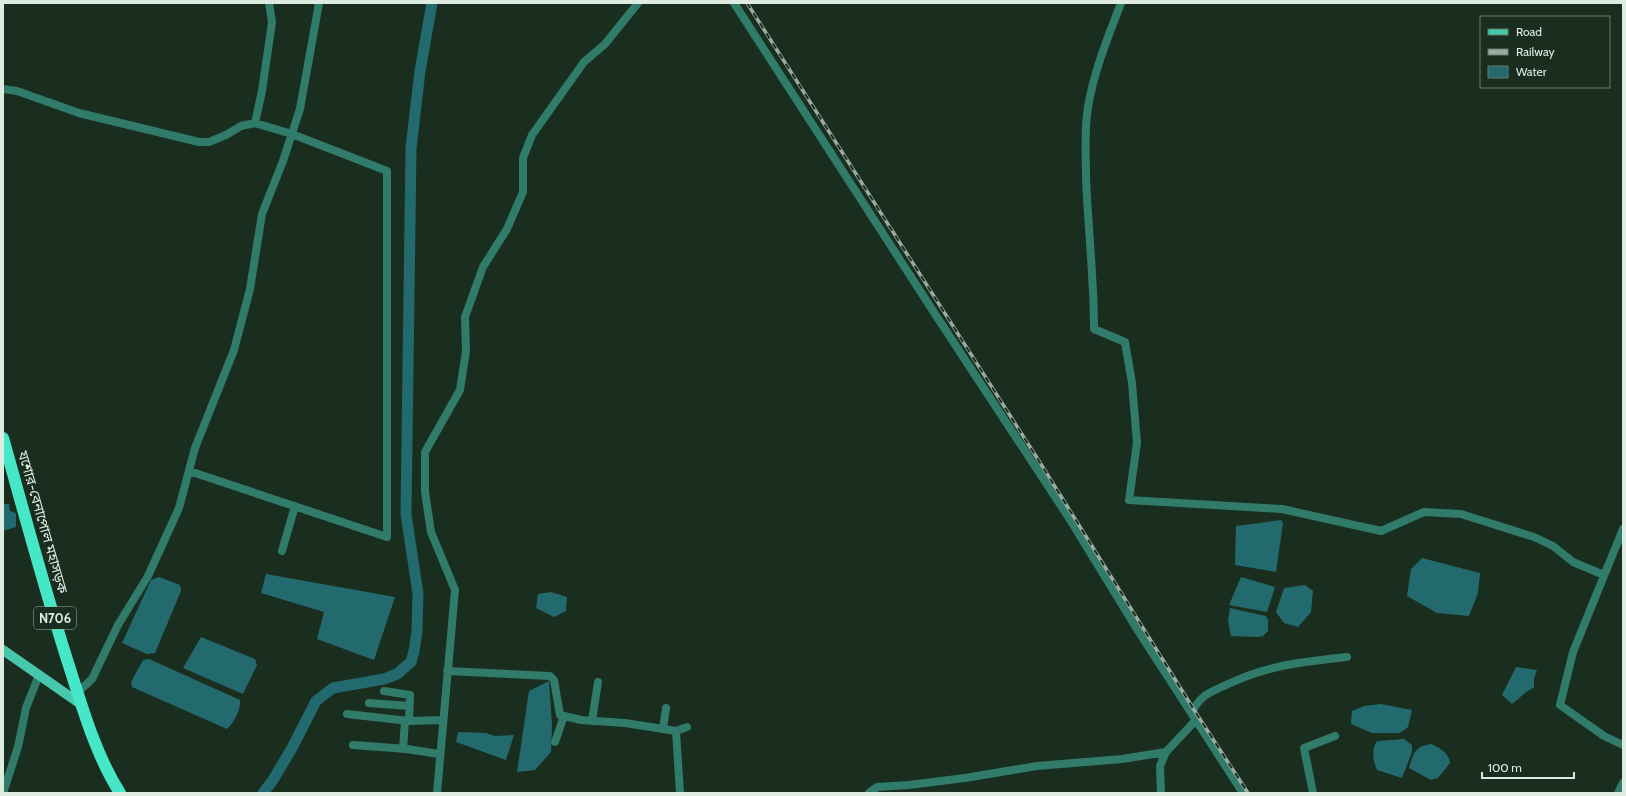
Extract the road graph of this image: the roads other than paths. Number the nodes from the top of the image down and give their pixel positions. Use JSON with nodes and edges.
{"nodes":[{"id":1,"x":269,"y":3,"type":"edge"},
{"id":2,"x":319,"y":3,"type":"edge"},
{"id":3,"x":638,"y":3,"type":"edge"},
{"id":4,"x":734,"y":3,"type":"edge"},
{"id":5,"x":1121,"y":3,"type":"edge"},
{"id":6,"x":3,"y":89,"type":"edge"},
{"id":7,"x":255,"y":123,"type":"junction"},
{"id":8,"x":292,"y":134,"type":"junction"},
{"id":9,"x":3,"y":438,"type":"edge"},
{"id":10,"x":189,"y":471,"type":"junction"},
{"id":11,"x":295,"y":506,"type":"junction"},
{"id":12,"x":1623,"y":529,"type":"edge"},
{"id":13,"x":282,"y":551,"type":"dead end"},
{"id":14,"x":1604,"y":575,"type":"junction"},
{"id":15,"x":3,"y":650,"type":"edge"},
{"id":16,"x":1347,"y":657,"type":"dead end"},
{"id":17,"x":447,"y":671,"type":"junction"},
{"id":18,"x":39,"y":675,"type":"junction"},
{"id":19,"x":598,"y":682,"type":"dead end"},
{"id":20,"x":384,"y":691,"type":"dead end"},
{"id":21,"x":78,"y":692,"type":"junction"},
{"id":22,"x":368,"y":703,"type":"dead end"},
{"id":23,"x":82,"y":705,"type":"junction"},
{"id":24,"x":409,"y":706,"type":"junction"},
{"id":25,"x":666,"y":708,"type":"dead end"},
{"id":26,"x":347,"y":714,"type":"dead end"},
{"id":27,"x":564,"y":716,"type":"junction"},
{"id":28,"x":1194,"y":716,"type":"junction"},
{"id":29,"x":443,"y":720,"type":"junction"},
{"id":30,"x":407,"y":721,"type":"junction"},
{"id":31,"x":592,"y":721,"type":"junction"},
{"id":32,"x":688,"y":727,"type":"dead end"},
{"id":33,"x":663,"y":729,"type":"junction"},
{"id":34,"x":676,"y":731,"type":"junction"},
{"id":35,"x":1335,"y":736,"type":"dead end"},
{"id":36,"x":556,"y":742,"type":"dead end"},
{"id":37,"x":1623,"y":744,"type":"edge"},
{"id":38,"x":353,"y":745,"type":"dead end"},
{"id":39,"x":403,"y":749,"type":"junction"},
{"id":40,"x":1166,"y":752,"type":"junction"},
{"id":41,"x":439,"y":754,"type":"junction"},
{"id":42,"x":1623,"y":783,"type":"edge"},
{"id":43,"x":3,"y":793,"type":"edge"},
{"id":44,"x":120,"y":793,"type":"edge"},
{"id":45,"x":437,"y":793,"type":"edge"},
{"id":46,"x":680,"y":793,"type":"edge"},
{"id":47,"x":869,"y":793,"type":"edge"},
{"id":48,"x":1161,"y":793,"type":"edge"},
{"id":49,"x":1243,"y":793,"type":"edge"},
{"id":50,"x":1313,"y":793,"type":"edge"},
{"id":51,"x":1618,"y":793,"type":"edge"}],
"edges":[{"from":1,"to":7,"type":"street"},
{"from":2,"to":8,"type":"street"},
{"from":3,"to":17,"type":"street"},
{"from":4,"to":28,"type":"street"},
{"from":5,"to":14,"type":"street"},
{"from":6,"to":7,"type":"street"},
{"from":7,"to":8,"type":"street"},
{"from":8,"to":10,"type":"street"},
{"from":8,"to":11,"type":"street"},
{"from":9,"to":21,"type":"highway","name":"যশোর-বেনাপোল মহাসড়ক","number":"N706"},
{"from":10,"to":11,"type":"street"},
{"from":10,"to":21,"type":"street"},
{"from":11,"to":13,"type":"street"},
{"from":12,"to":14,"type":"street"},
{"from":14,"to":37,"type":"street"},
{"from":15,"to":18,"type":"main road"},
{"from":16,"to":28,"type":"street"},
{"from":17,"to":27,"type":"street"},
{"from":17,"to":29,"type":"street"},
{"from":18,"to":23,"type":"main road"},
{"from":18,"to":43,"type":"street"},
{"from":19,"to":31,"type":"street"},
{"from":20,"to":24,"type":"street"},
{"from":21,"to":23,"type":"highway","name":"যশোর-বেনাপোল মহাসড়ক","number":"N706"},
{"from":22,"to":24,"type":"street"},
{"from":23,"to":44,"type":"highway","name":"যশোর-বেনাপোল মহাসড়ক","number":"N706"},
{"from":24,"to":30,"type":"street"},
{"from":25,"to":33,"type":"street"},
{"from":26,"to":30,"type":"street"},
{"from":27,"to":31,"type":"street"},
{"from":27,"to":36,"type":"street"},
{"from":28,"to":40,"type":"street"},
{"from":28,"to":49,"type":"street"},
{"from":29,"to":30,"type":"street"},
{"from":29,"to":41,"type":"street"},
{"from":30,"to":39,"type":"street"},
{"from":31,"to":33,"type":"street"},
{"from":32,"to":34,"type":"street"},
{"from":33,"to":34,"type":"street"},
{"from":34,"to":46,"type":"street"},
{"from":35,"to":50,"type":"street"},
{"from":38,"to":39,"type":"street"},
{"from":39,"to":41,"type":"street"},
{"from":40,"to":47,"type":"street"},
{"from":40,"to":48,"type":"street"},
{"from":41,"to":45,"type":"street"},
{"from":42,"to":51,"type":"street"}]}
